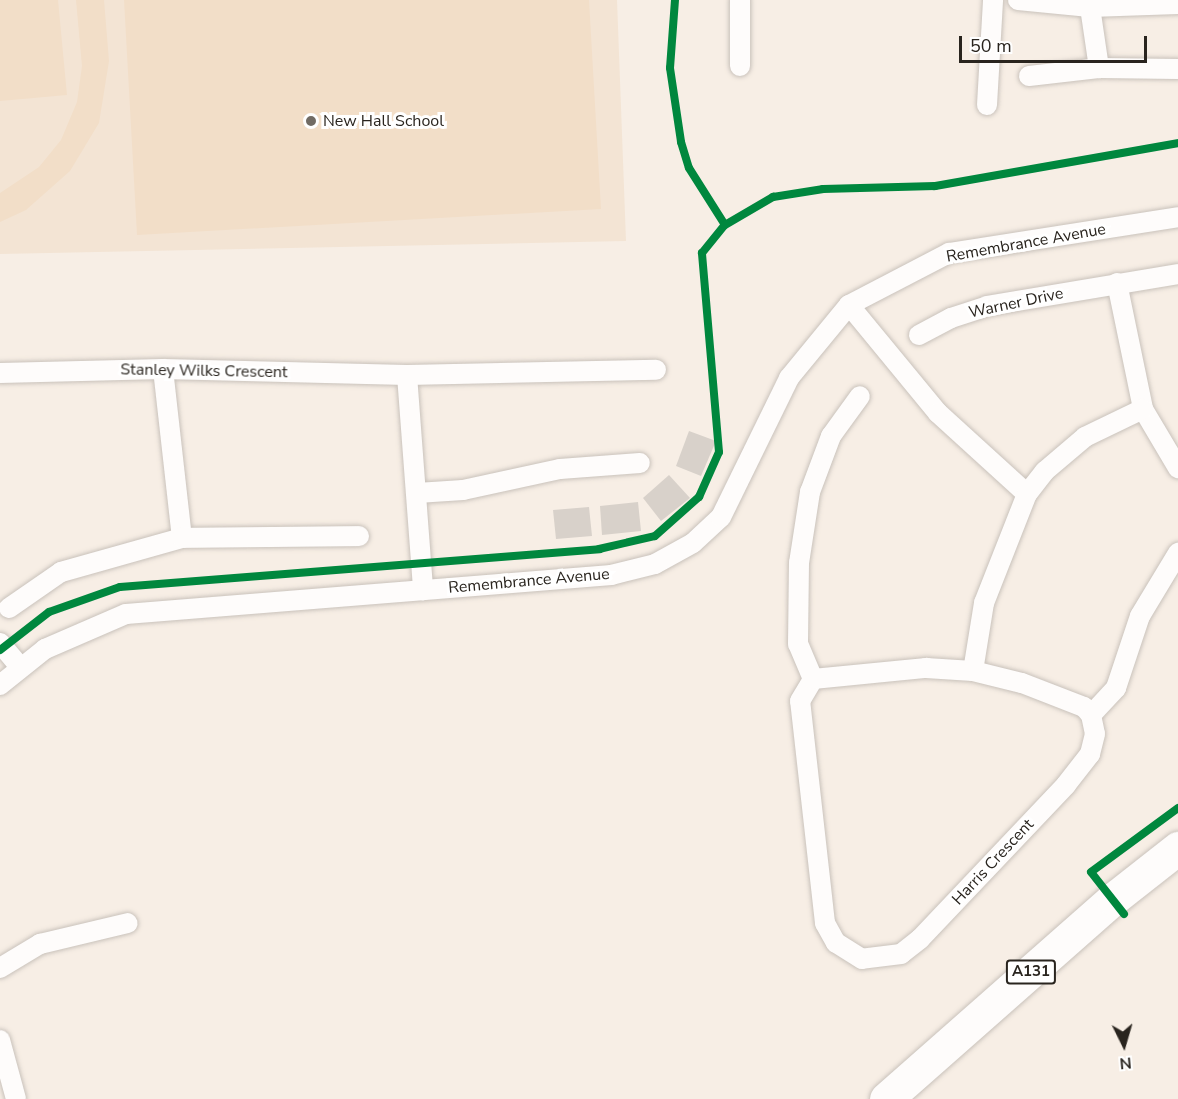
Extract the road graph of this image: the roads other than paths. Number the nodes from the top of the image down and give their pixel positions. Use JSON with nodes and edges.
{"nodes":[{"id":1,"x":740,"y":0,"type":"edge"},
{"id":2,"x":993,"y":0,"type":"edge"},
{"id":3,"x":1018,"y":0,"type":"edge"},
{"id":4,"x":1178,"y":4,"type":"edge"},
{"id":5,"x":1090,"y":7,"type":"junction"},
{"id":6,"x":740,"y":66,"type":"dead end"},
{"id":7,"x":1099,"y":69,"type":"junction"},
{"id":8,"x":1178,"y":69,"type":"edge"},
{"id":9,"x":1029,"y":76,"type":"dead end"},
{"id":10,"x":987,"y":105,"type":"dead end"},
{"id":11,"x":1178,"y":218,"type":"edge"},
{"id":12,"x":1178,"y":274,"type":"edge"},
{"id":13,"x":1117,"y":283,"type":"junction"},
{"id":14,"x":849,"y":305,"type":"junction"},
{"id":15,"x":920,"y":335,"type":"dead end"},
{"id":16,"x":162,"y":369,"type":"junction"},
{"id":17,"x":656,"y":370,"type":"dead end"},
{"id":18,"x":0,"y":373,"type":"edge"},
{"id":19,"x":407,"y":375,"type":"junction"},
{"id":20,"x":860,"y":396,"type":"dead end"},
{"id":21,"x":1143,"y":409,"type":"junction"},
{"id":22,"x":640,"y":463,"type":"dead end"},
{"id":23,"x":1178,"y":468,"type":"edge"},
{"id":24,"x":417,"y":493,"type":"junction"},
{"id":25,"x":1027,"y":494,"type":"junction"},
{"id":26,"x":359,"y":536,"type":"dead end"},
{"id":27,"x":182,"y":538,"type":"junction"},
{"id":28,"x":1178,"y":553,"type":"edge"},
{"id":29,"x":423,"y":591,"type":"junction"},
{"id":30,"x":9,"y":608,"type":"dead end"},
{"id":31,"x":0,"y":643,"type":"edge"},
{"id":32,"x":20,"y":667,"type":"junction"},
{"id":33,"x":973,"y":671,"type":"junction"},
{"id":34,"x":813,"y":679,"type":"junction"},
{"id":35,"x":0,"y":685,"type":"edge"},
{"id":36,"x":1091,"y":716,"type":"junction"},
{"id":37,"x":1178,"y":848,"type":"edge"},
{"id":38,"x":128,"y":923,"type":"dead end"},
{"id":39,"x":0,"y":968,"type":"edge"},
{"id":40,"x":0,"y":1040,"type":"edge"},
{"id":41,"x":16,"y":1099,"type":"edge"},
{"id":42,"x":886,"y":1099,"type":"edge"}],
"edges":[{"from":1,"to":6,"type":"street"},
{"from":2,"to":10,"type":"street"},
{"from":3,"to":5,"type":"street"},
{"from":4,"to":5,"type":"street"},
{"from":5,"to":7,"type":"street"},
{"from":7,"to":8,"type":"street"},
{"from":7,"to":9,"type":"street"},
{"from":11,"to":14,"type":"street","name":"Remembrance Avenue"},
{"from":12,"to":13,"type":"street","name":"Warner Drive"},
{"from":13,"to":15,"type":"street","name":"Warner Drive"},
{"from":13,"to":21,"type":"street"},
{"from":14,"to":25,"type":"street"},
{"from":14,"to":29,"type":"street","name":"Remembrance Avenue"},
{"from":16,"to":18,"type":"street","name":"Stanley Wilks Crescent"},
{"from":16,"to":19,"type":"street","name":"Stanley Wilks Crescent"},
{"from":16,"to":27,"type":"street"},
{"from":17,"to":19,"type":"street","name":"Stanley Wilks Crescent"},
{"from":19,"to":24,"type":"street"},
{"from":20,"to":34,"type":"street"},
{"from":21,"to":23,"type":"street"},
{"from":21,"to":25,"type":"street"},
{"from":22,"to":24,"type":"street"},
{"from":24,"to":29,"type":"street"},
{"from":25,"to":33,"type":"street"},
{"from":26,"to":27,"type":"street"},
{"from":27,"to":30,"type":"street"},
{"from":28,"to":36,"type":"street"},
{"from":29,"to":32,"type":"street","name":"Remembrance Avenue"},
{"from":31,"to":32,"type":"street"},
{"from":32,"to":35,"type":"street","name":"Remembrance Avenue"},
{"from":33,"to":34,"type":"street"},
{"from":33,"to":36,"type":"street"},
{"from":34,"to":36,"type":"street","name":"Harris Crescent"},
{"from":37,"to":42,"type":"highway","number":"A131"},
{"from":38,"to":39,"type":"street"},
{"from":40,"to":41,"type":"street"}]}
